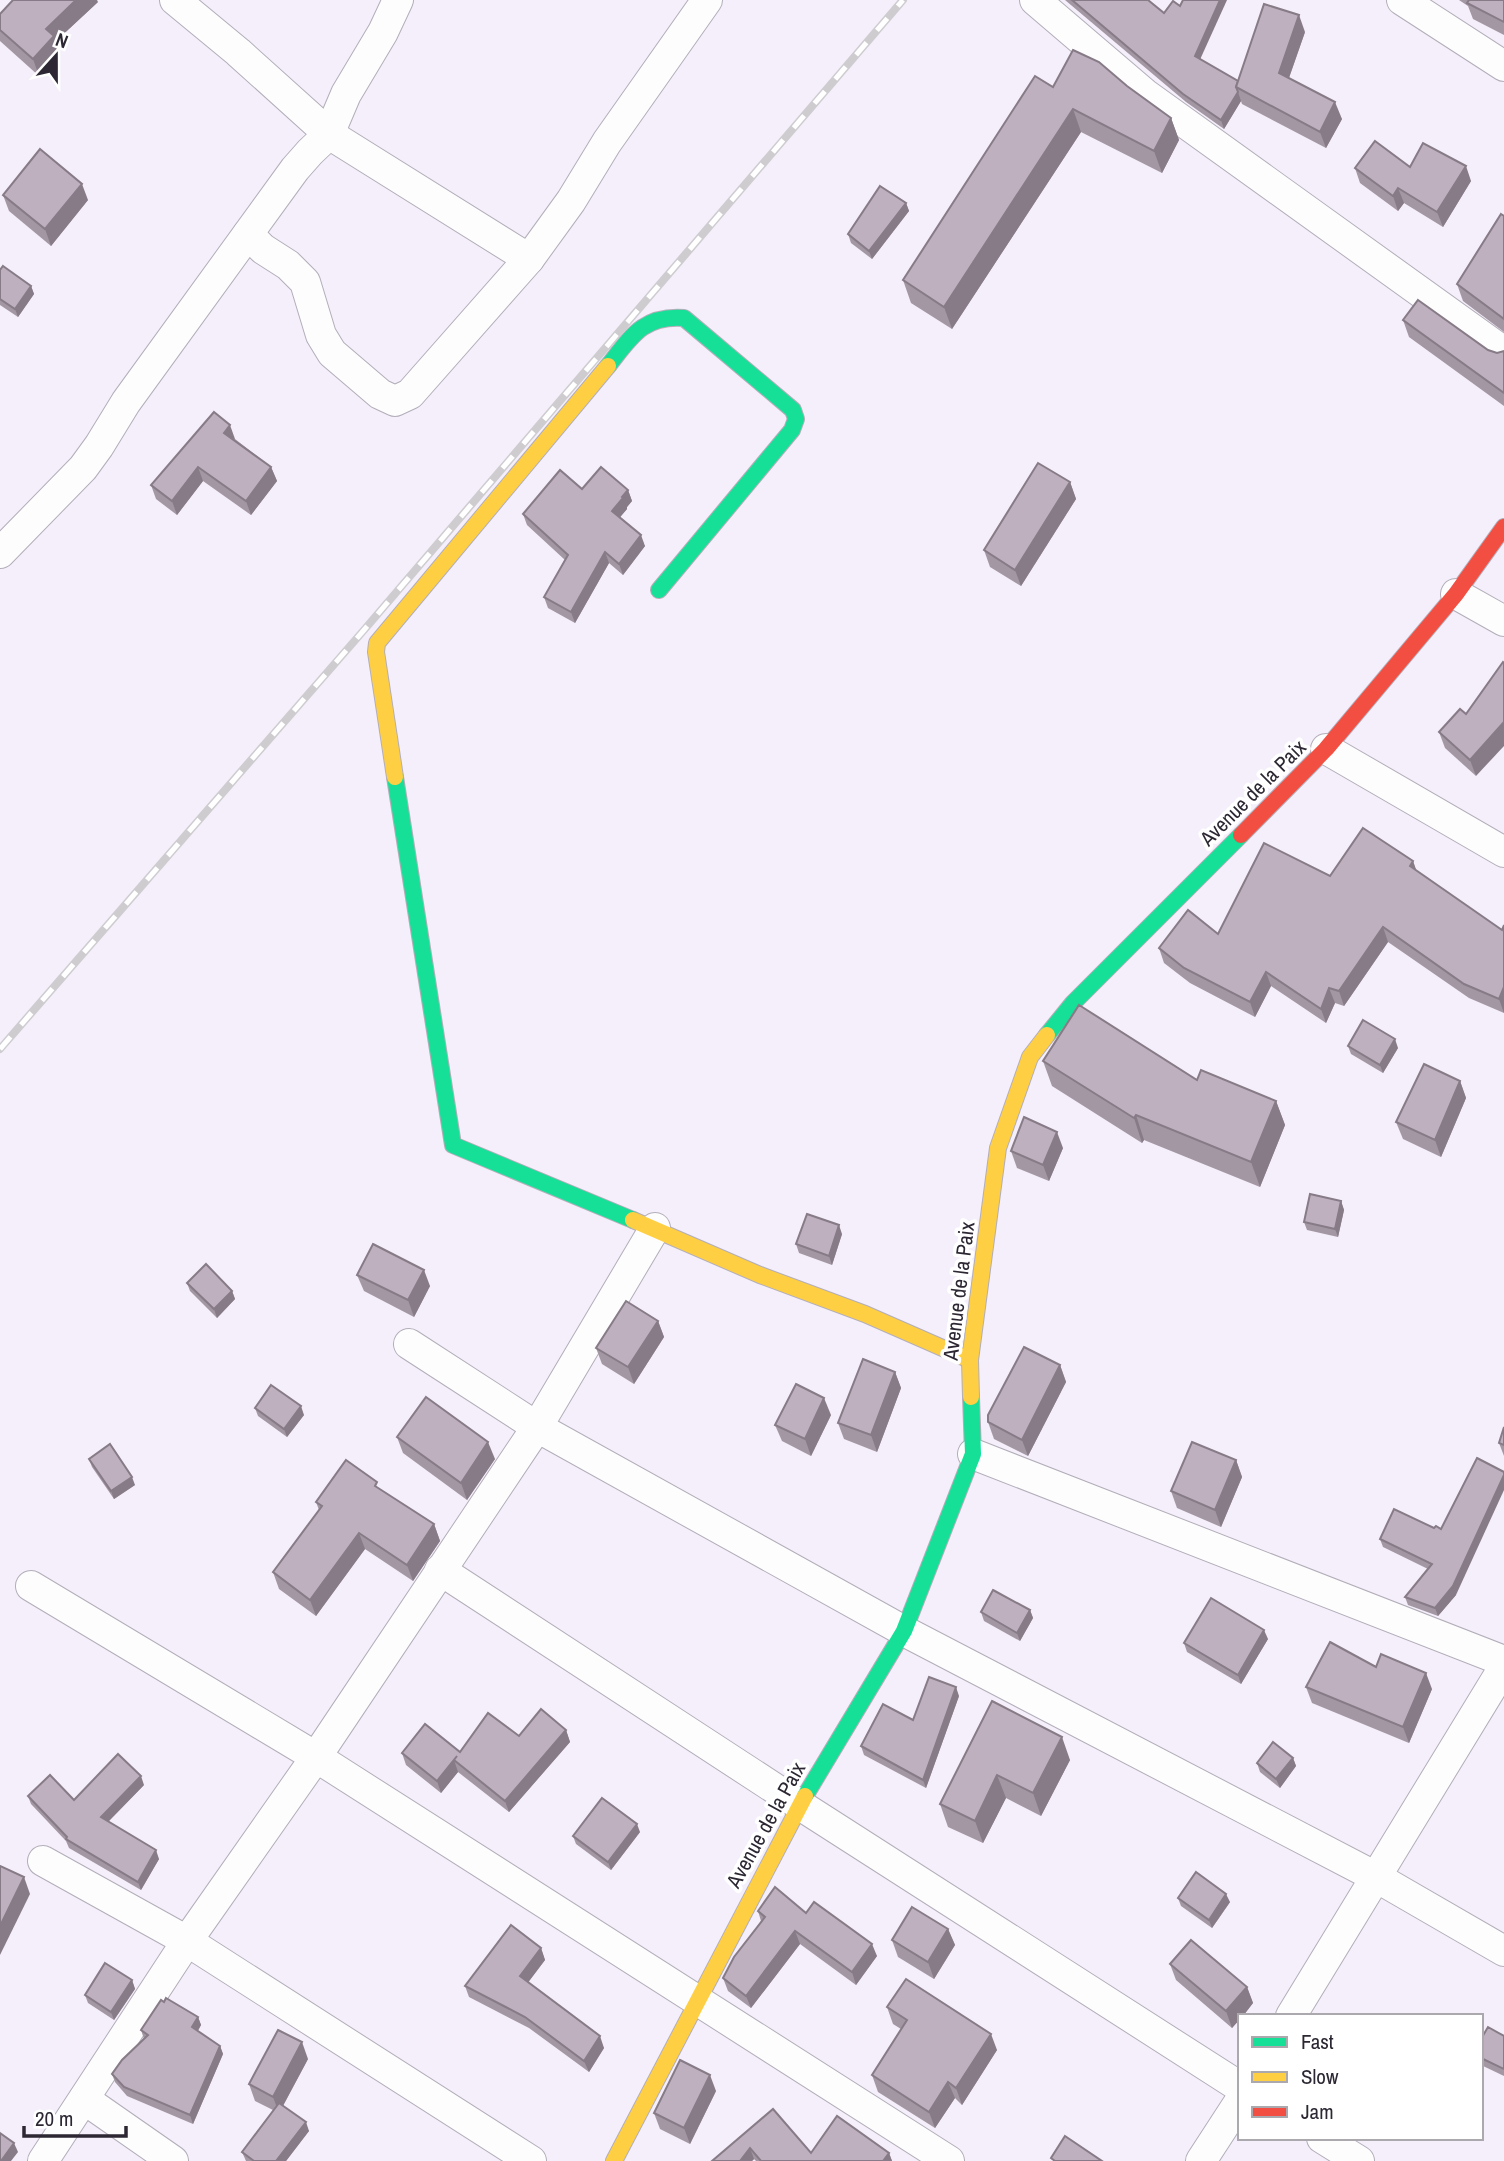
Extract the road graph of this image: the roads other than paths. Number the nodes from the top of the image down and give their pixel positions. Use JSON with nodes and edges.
{"nodes":[{"id":1,"x":175,"y":0,"type":"edge"},
{"id":2,"x":398,"y":0,"type":"edge"},
{"id":3,"x":707,"y":0,"type":"edge"},
{"id":4,"x":1035,"y":0,"type":"edge"},
{"id":5,"x":1402,"y":0,"type":"edge"},
{"id":6,"x":1504,"y":66,"type":"edge"},
{"id":7,"x":329,"y":134,"type":"junction"},
{"id":8,"x":248,"y":234,"type":"junction"},
{"id":9,"x":529,"y":259,"type":"junction"},
{"id":10,"x":1504,"y":352,"type":"edge"},
{"id":11,"x":1504,"y":527,"type":"edge"},
{"id":12,"x":0,"y":553,"type":"edge"},
{"id":13,"x":659,"y":590,"type":"dead end"},
{"id":14,"x":1456,"y":594,"type":"junction"},
{"id":15,"x":1504,"y":621,"type":"edge"},
{"id":16,"x":1326,"y":749,"type":"junction"},
{"id":17,"x":1504,"y":852,"type":"edge"},
{"id":18,"x":655,"y":1228,"type":"junction"},
{"id":19,"x":409,"y":1344,"type":"dead end"},
{"id":20,"x":970,"y":1360,"type":"junction"},
{"id":21,"x":537,"y":1427,"type":"junction"},
{"id":22,"x":973,"y":1454,"type":"junction"},
{"id":23,"x":440,"y":1570,"type":"junction"},
{"id":24,"x":31,"y":1586,"type":"dead end"},
{"id":25,"x":904,"y":1631,"type":"junction"},
{"id":26,"x":1504,"y":1661,"type":"edge"},
{"id":27,"x":1504,"y":1667,"type":"edge"},
{"id":28,"x":317,"y":1757,"type":"junction"},
{"id":29,"x":800,"y":1805,"type":"junction"},
{"id":30,"x":43,"y":1861,"type":"dead end"},
{"id":31,"x":1376,"y":1877,"type":"junction"},
{"id":32,"x":187,"y":1941,"type":"junction"},
{"id":33,"x":1504,"y":1951,"type":"edge"},
{"id":34,"x":697,"y":1998,"type":"junction"},
{"id":35,"x":1292,"y":2014,"type":"edge"},
{"id":36,"x":1238,"y":2086,"type":"edge"},
{"id":37,"x":84,"y":2099,"type":"junction"},
{"id":38,"x":1238,"y":2104,"type":"edge"},
{"id":39,"x":1325,"y":2140,"type":"edge"},
{"id":40,"x":43,"y":2161,"type":"edge"},
{"id":41,"x":173,"y":2161,"type":"edge"},
{"id":42,"x":531,"y":2161,"type":"edge"},
{"id":43,"x":614,"y":2161,"type":"edge"},
{"id":44,"x":949,"y":2161,"type":"edge"},
{"id":45,"x":1201,"y":2161,"type":"edge"},
{"id":46,"x":1359,"y":2161,"type":"edge"}],
"edges":[{"from":1,"to":7,"type":"street"},
{"from":2,"to":7,"type":"street"},
{"from":3,"to":9,"type":"street"},
{"from":4,"to":10,"type":"street"},
{"from":5,"to":6,"type":"street"},
{"from":7,"to":8,"type":"street"},
{"from":7,"to":9,"type":"street"},
{"from":8,"to":9,"type":"street"},
{"from":8,"to":12,"type":"street"},
{"from":11,"to":14,"type":"street","name":"Avenue de la Paix"},
{"from":13,"to":18,"type":"street"},
{"from":14,"to":15,"type":"street"},
{"from":14,"to":16,"type":"street","name":"Avenue de la Paix"},
{"from":16,"to":17,"type":"street"},
{"from":16,"to":20,"type":"street","name":"Avenue de la Paix"},
{"from":18,"to":20,"type":"street"},
{"from":18,"to":21,"type":"street"},
{"from":19,"to":21,"type":"street"},
{"from":20,"to":22,"type":"street","name":"Avenue de la Paix"},
{"from":21,"to":23,"type":"street"},
{"from":21,"to":25,"type":"street"},
{"from":22,"to":25,"type":"street","name":"Avenue de la Paix"},
{"from":22,"to":26,"type":"street"},
{"from":23,"to":28,"type":"street"},
{"from":23,"to":29,"type":"street"},
{"from":24,"to":28,"type":"street"},
{"from":25,"to":29,"type":"street","name":"Avenue de la Paix"},
{"from":25,"to":31,"type":"street"},
{"from":27,"to":31,"type":"street"},
{"from":28,"to":32,"type":"street"},
{"from":28,"to":34,"type":"street"},
{"from":29,"to":34,"type":"street","name":"Avenue de la Paix"},
{"from":29,"to":36,"type":"street"},
{"from":30,"to":32,"type":"street"},
{"from":31,"to":33,"type":"street"},
{"from":31,"to":35,"type":"street"},
{"from":32,"to":37,"type":"street"},
{"from":32,"to":42,"type":"street"},
{"from":34,"to":43,"type":"street","name":"Avenue de la Paix"},
{"from":34,"to":44,"type":"street"},
{"from":37,"to":40,"type":"street"},
{"from":37,"to":41,"type":"street"},
{"from":38,"to":45,"type":"street"},
{"from":39,"to":46,"type":"street"}]}
